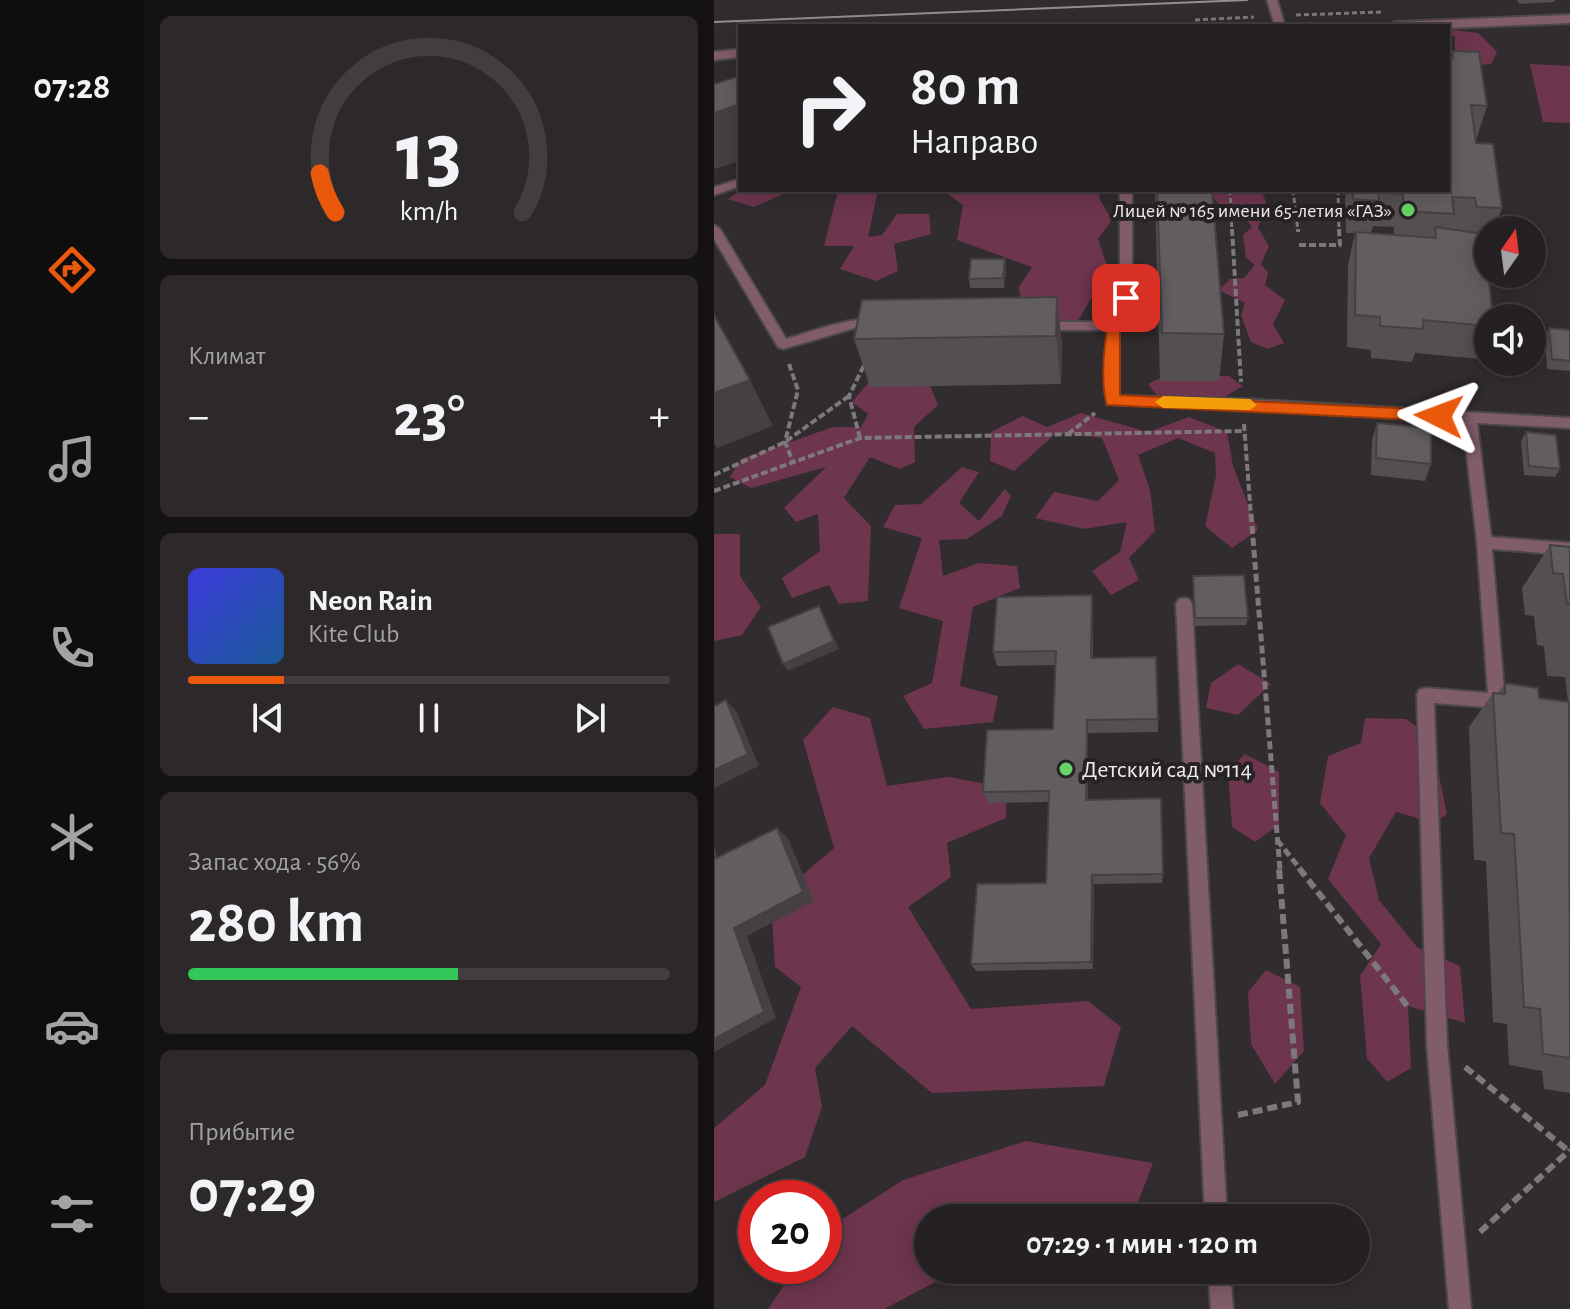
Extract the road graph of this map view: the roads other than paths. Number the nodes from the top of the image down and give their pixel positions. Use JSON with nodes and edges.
{"nodes":[{"id":1,"x":1272,"y":0,"type":"edge"},
{"id":2,"x":1570,"y":19,"type":"edge"},
{"id":3,"x":1279,"y":24,"type":"edge"},
{"id":4,"x":1445,"y":24,"type":"edge"},
{"id":5,"x":738,"y":53,"type":"edge"},
{"id":6,"x":714,"y":56,"type":"edge"},
{"id":7,"x":738,"y":183,"type":"edge"},
{"id":8,"x":714,"y":191,"type":"edge"},
{"id":9,"x":1126,"y":192,"type":"edge"},
{"id":10,"x":714,"y":229,"type":"edge"},
{"id":11,"x":898,"y":324,"type":"edge"},
{"id":12,"x":1021,"y":326,"type":"edge"},
{"id":13,"x":1113,"y":326,"type":"junction"},
{"id":14,"x":1469,"y":417,"type":"junction"},
{"id":15,"x":1570,"y":423,"type":"edge"},
{"id":16,"x":1484,"y":542,"type":"junction"},
{"id":17,"x":1570,"y":549,"type":"edge"},
{"id":18,"x":1184,"y":604,"type":"dead end"},
{"id":19,"x":1215,"y":1204,"type":"edge"},
{"id":20,"x":1220,"y":1284,"type":"edge"},
{"id":21,"x":1222,"y":1309,"type":"edge"},
{"id":22,"x":1460,"y":1309,"type":"edge"}],
"edges":[{"from":1,"to":3,"type":"lane"},
{"from":2,"to":4,"type":"street"},
{"from":5,"to":6,"type":"street"},
{"from":7,"to":8,"type":"lane"},
{"from":9,"to":13,"type":"lane"},
{"from":10,"to":11,"type":"lane"},
{"from":12,"to":13,"type":"lane"},
{"from":13,"to":14,"type":"lane"},
{"from":14,"to":15,"type":"lane"},
{"from":14,"to":16,"type":"lane"},
{"from":16,"to":17,"type":"lane"},
{"from":16,"to":22,"type":"lane"},
{"from":18,"to":19,"type":"lane"},
{"from":20,"to":21,"type":"lane"}]}
